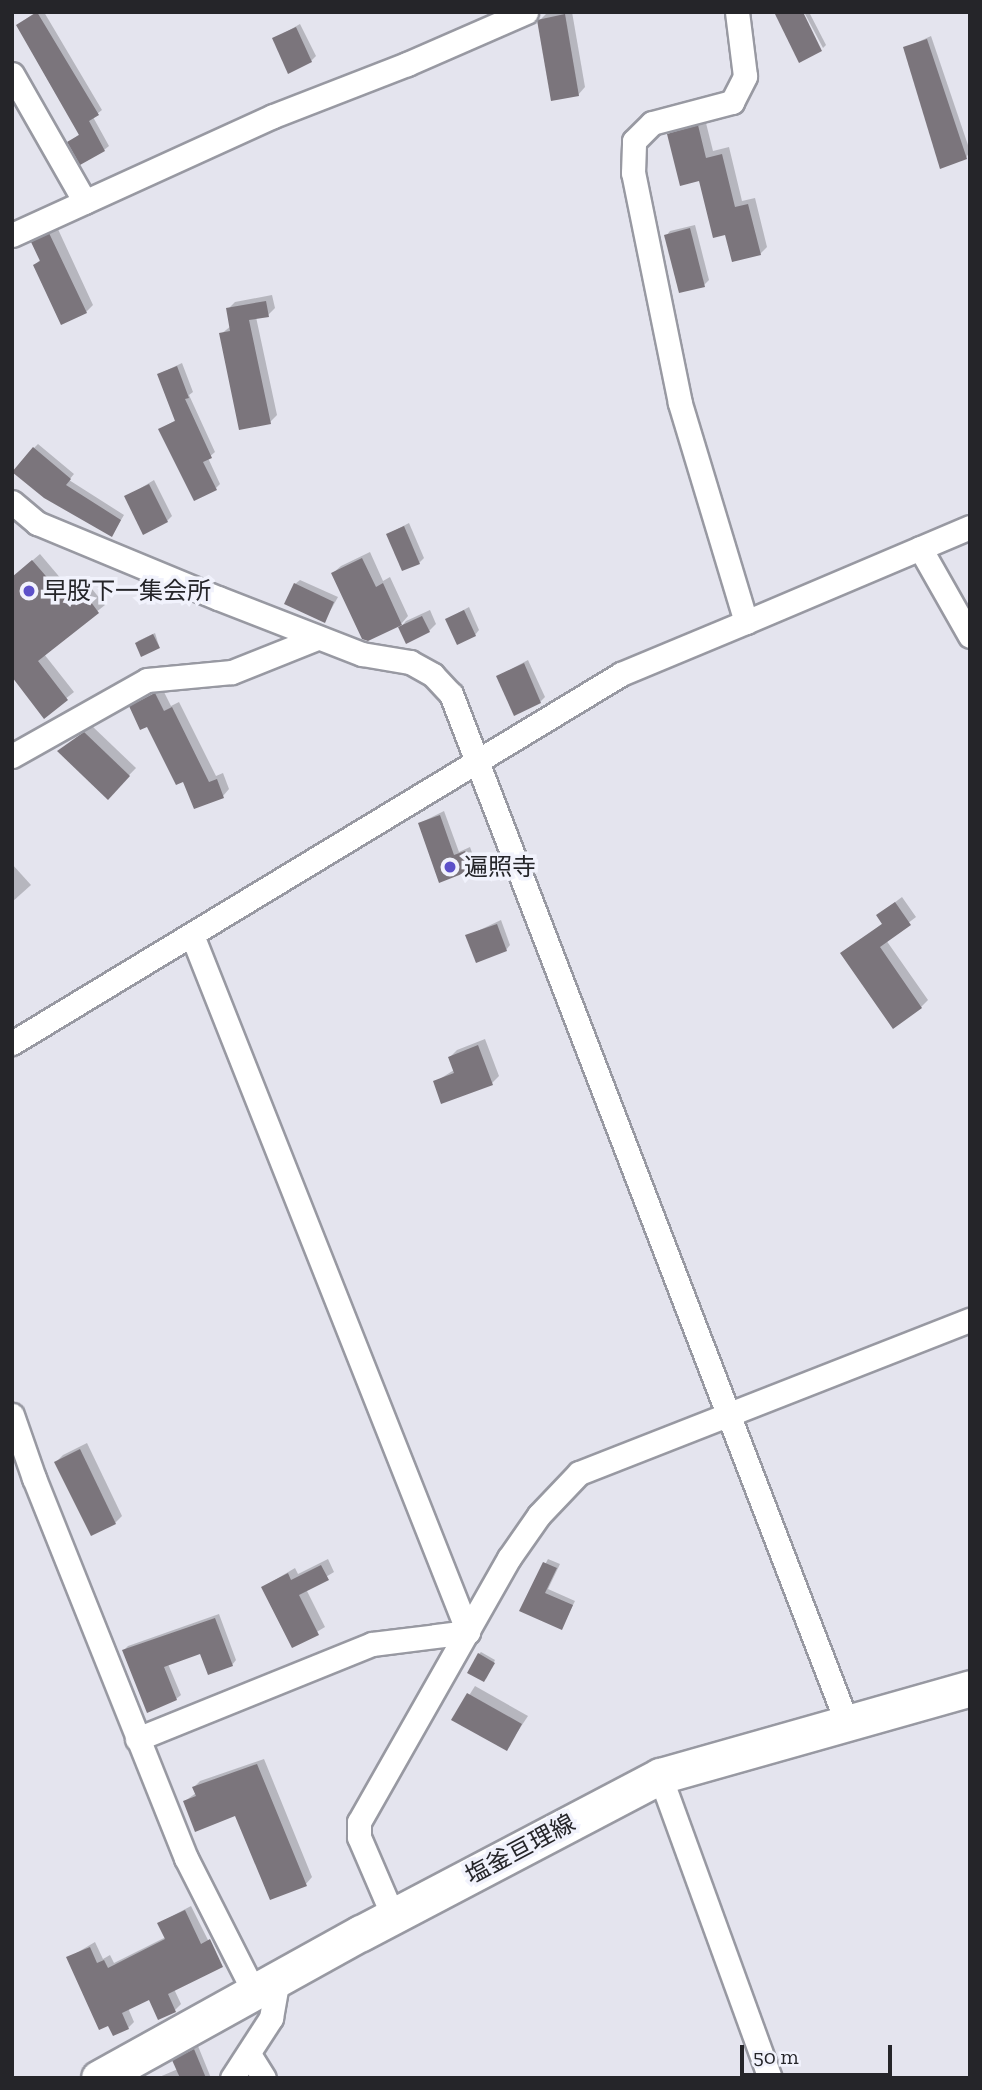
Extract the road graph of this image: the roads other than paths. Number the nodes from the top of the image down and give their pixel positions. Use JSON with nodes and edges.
{"nodes":[{"id":1,"x":526,"y":12,"type":"edge"},
{"id":2,"x":737,"y":12,"type":"edge"},
{"id":3,"x":12,"y":74,"type":"edge"},
{"id":4,"x":85,"y":202,"type":"junction"},
{"id":5,"x":12,"y":235,"type":"edge"},
{"id":6,"x":12,"y":502,"type":"edge"},
{"id":7,"x":970,"y":527,"type":"edge"},
{"id":8,"x":920,"y":548,"type":"junction"},
{"id":9,"x":746,"y":622,"type":"junction"},
{"id":10,"x":970,"y":636,"type":"edge"},
{"id":11,"x":317,"y":638,"type":"junction"},
{"id":12,"x":12,"y":756,"type":"edge"},
{"id":13,"x":477,"y":762,"type":"junction"},
{"id":14,"x":192,"y":935,"type":"junction"},
{"id":15,"x":12,"y":1043,"type":"edge"},
{"id":16,"x":970,"y":1320,"type":"edge"},
{"id":17,"x":728,"y":1414,"type":"junction"},
{"id":18,"x":12,"y":1415,"type":"edge"},
{"id":19,"x":468,"y":1632,"type":"junction"},
{"id":20,"x":970,"y":1688,"type":"edge"},
{"id":21,"x":847,"y":1723,"type":"junction"},
{"id":22,"x":137,"y":1739,"type":"junction"},
{"id":23,"x":660,"y":1776,"type":"junction"},
{"id":24,"x":393,"y":1916,"type":"junction"},
{"id":25,"x":266,"y":1986,"type":"junction"},
{"id":26,"x":248,"y":2054,"type":"junction"},
{"id":27,"x":99,"y":2078,"type":"edge"},
{"id":28,"x":232,"y":2078,"type":"edge"},
{"id":29,"x":264,"y":2078,"type":"edge"},
{"id":30,"x":769,"y":2078,"type":"edge"}],
"edges":[{"from":1,"to":4,"type":"street"},
{"from":2,"to":9,"type":"street"},
{"from":3,"to":4,"type":"street"},
{"from":4,"to":5,"type":"street"},
{"from":6,"to":11,"type":"street"},
{"from":7,"to":8,"type":"street"},
{"from":8,"to":9,"type":"street"},
{"from":8,"to":10,"type":"street"},
{"from":9,"to":13,"type":"street"},
{"from":11,"to":12,"type":"street"},
{"from":11,"to":13,"type":"street"},
{"from":13,"to":14,"type":"street"},
{"from":13,"to":17,"type":"street"},
{"from":14,"to":15,"type":"street"},
{"from":14,"to":19,"type":"street"},
{"from":16,"to":17,"type":"street"},
{"from":17,"to":19,"type":"street"},
{"from":17,"to":21,"type":"street"},
{"from":18,"to":22,"type":"street"},
{"from":19,"to":22,"type":"street"},
{"from":19,"to":24,"type":"street"},
{"from":20,"to":21,"type":"main road","name":"塩釜亘理線"},
{"from":21,"to":23,"type":"main road","name":"塩釜亘理線"},
{"from":22,"to":25,"type":"street"},
{"from":23,"to":24,"type":"main road","name":"塩釜亘理線"},
{"from":23,"to":30,"type":"street"},
{"from":24,"to":25,"type":"main road","name":"塩釜亘理線"},
{"from":25,"to":26,"type":"street"},
{"from":25,"to":27,"type":"main road","name":"塩釜亘理線"},
{"from":26,"to":28,"type":"street"},
{"from":26,"to":29,"type":"street"}]}
